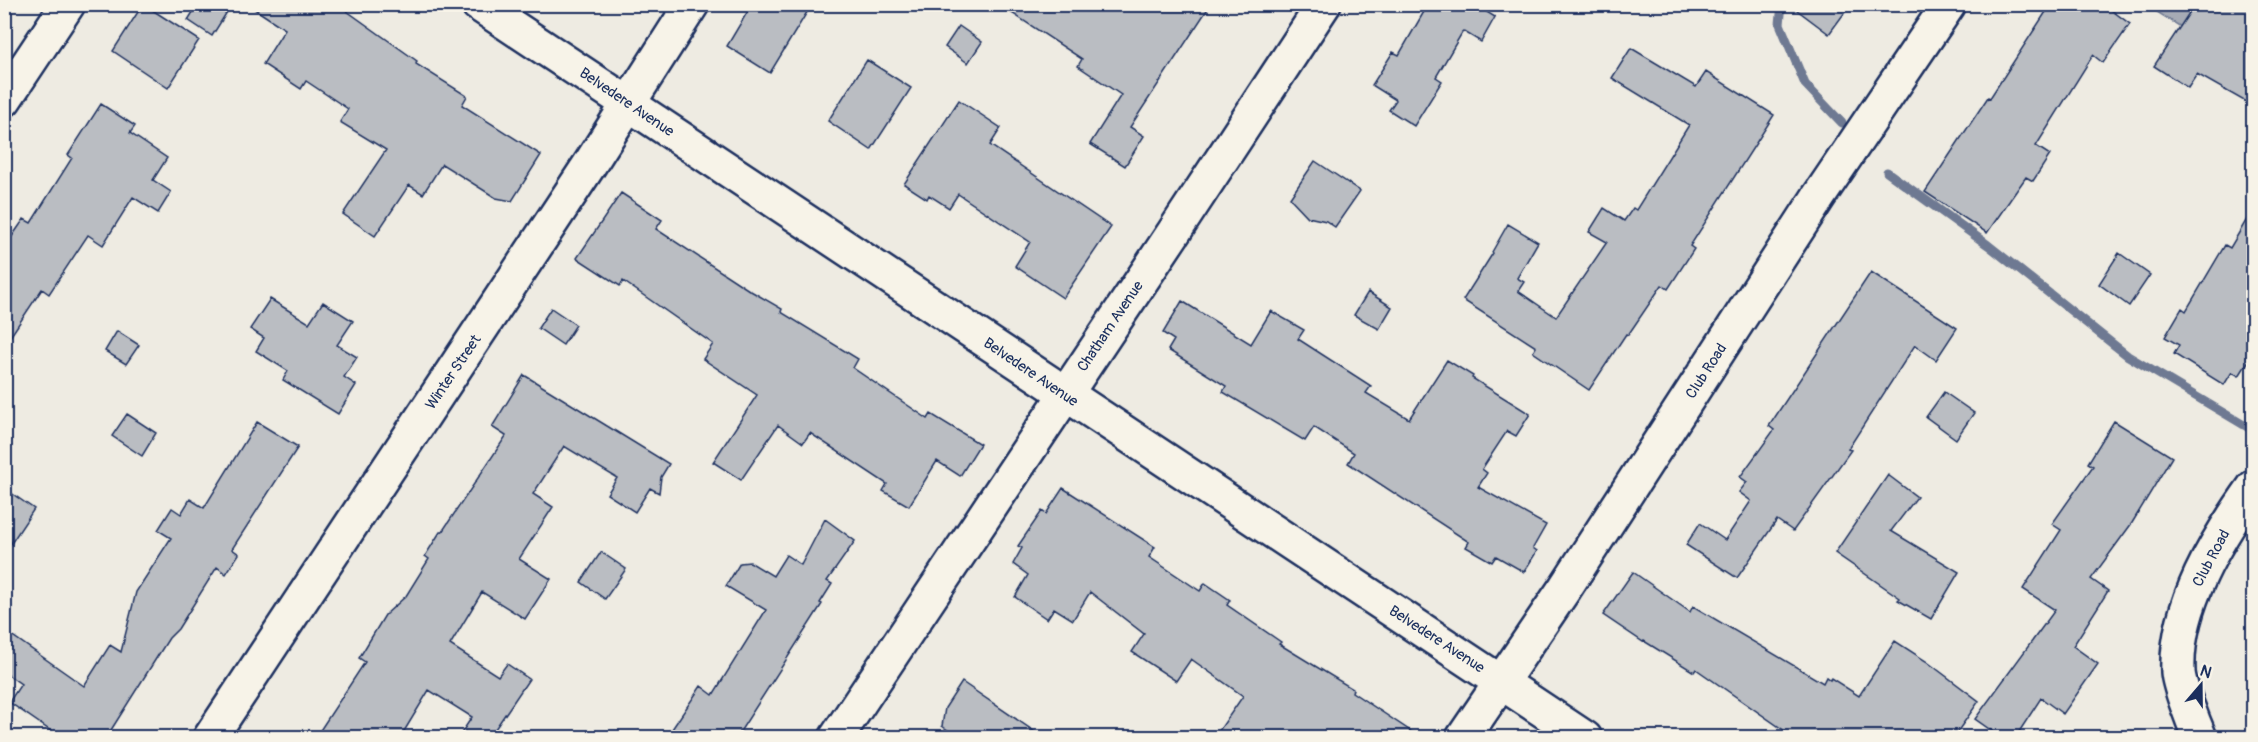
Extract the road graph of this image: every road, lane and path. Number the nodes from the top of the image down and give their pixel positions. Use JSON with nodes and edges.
{"nodes":[{"id":1,"x":68,"y":4,"type":"edge"},
{"id":2,"x":478,"y":4,"type":"edge"},
{"id":3,"x":692,"y":4,"type":"edge"},
{"id":4,"x":1324,"y":4,"type":"edge"},
{"id":5,"x":1949,"y":4,"type":"edge"},
{"id":6,"x":4,"y":100,"type":"edge"},
{"id":7,"x":628,"y":103,"type":"junction"},
{"id":8,"x":1065,"y":394,"type":"junction"},
{"id":9,"x":2253,"y":487,"type":"edge"},
{"id":10,"x":1501,"y":681,"type":"junction"},
{"id":11,"x":210,"y":738,"type":"edge"},
{"id":12,"x":836,"y":738,"type":"edge"},
{"id":13,"x":1463,"y":738,"type":"edge"},
{"id":14,"x":1585,"y":738,"type":"edge"},
{"id":15,"x":2200,"y":738,"type":"edge"}],
"edges":[{"from":1,"to":6,"type":"street"},
{"from":2,"to":7,"type":"street","name":"Belvedere Avenue"},
{"from":3,"to":7,"type":"street","name":"Winter Street"},
{"from":4,"to":8,"type":"street","name":"Chatham Avenue"},
{"from":5,"to":10,"type":"street","name":"Club Road"},
{"from":7,"to":8,"type":"street","name":"Belvedere Avenue"},
{"from":7,"to":11,"type":"street","name":"Winter Street"},
{"from":8,"to":10,"type":"street","name":"Belvedere Avenue"},
{"from":8,"to":12,"type":"street","name":"Chatham Avenue"},
{"from":9,"to":15,"type":"street","name":"Club Road"},
{"from":10,"to":13,"type":"street","name":"Club Road"},
{"from":10,"to":14,"type":"street","name":"Belvedere Avenue"}]}
